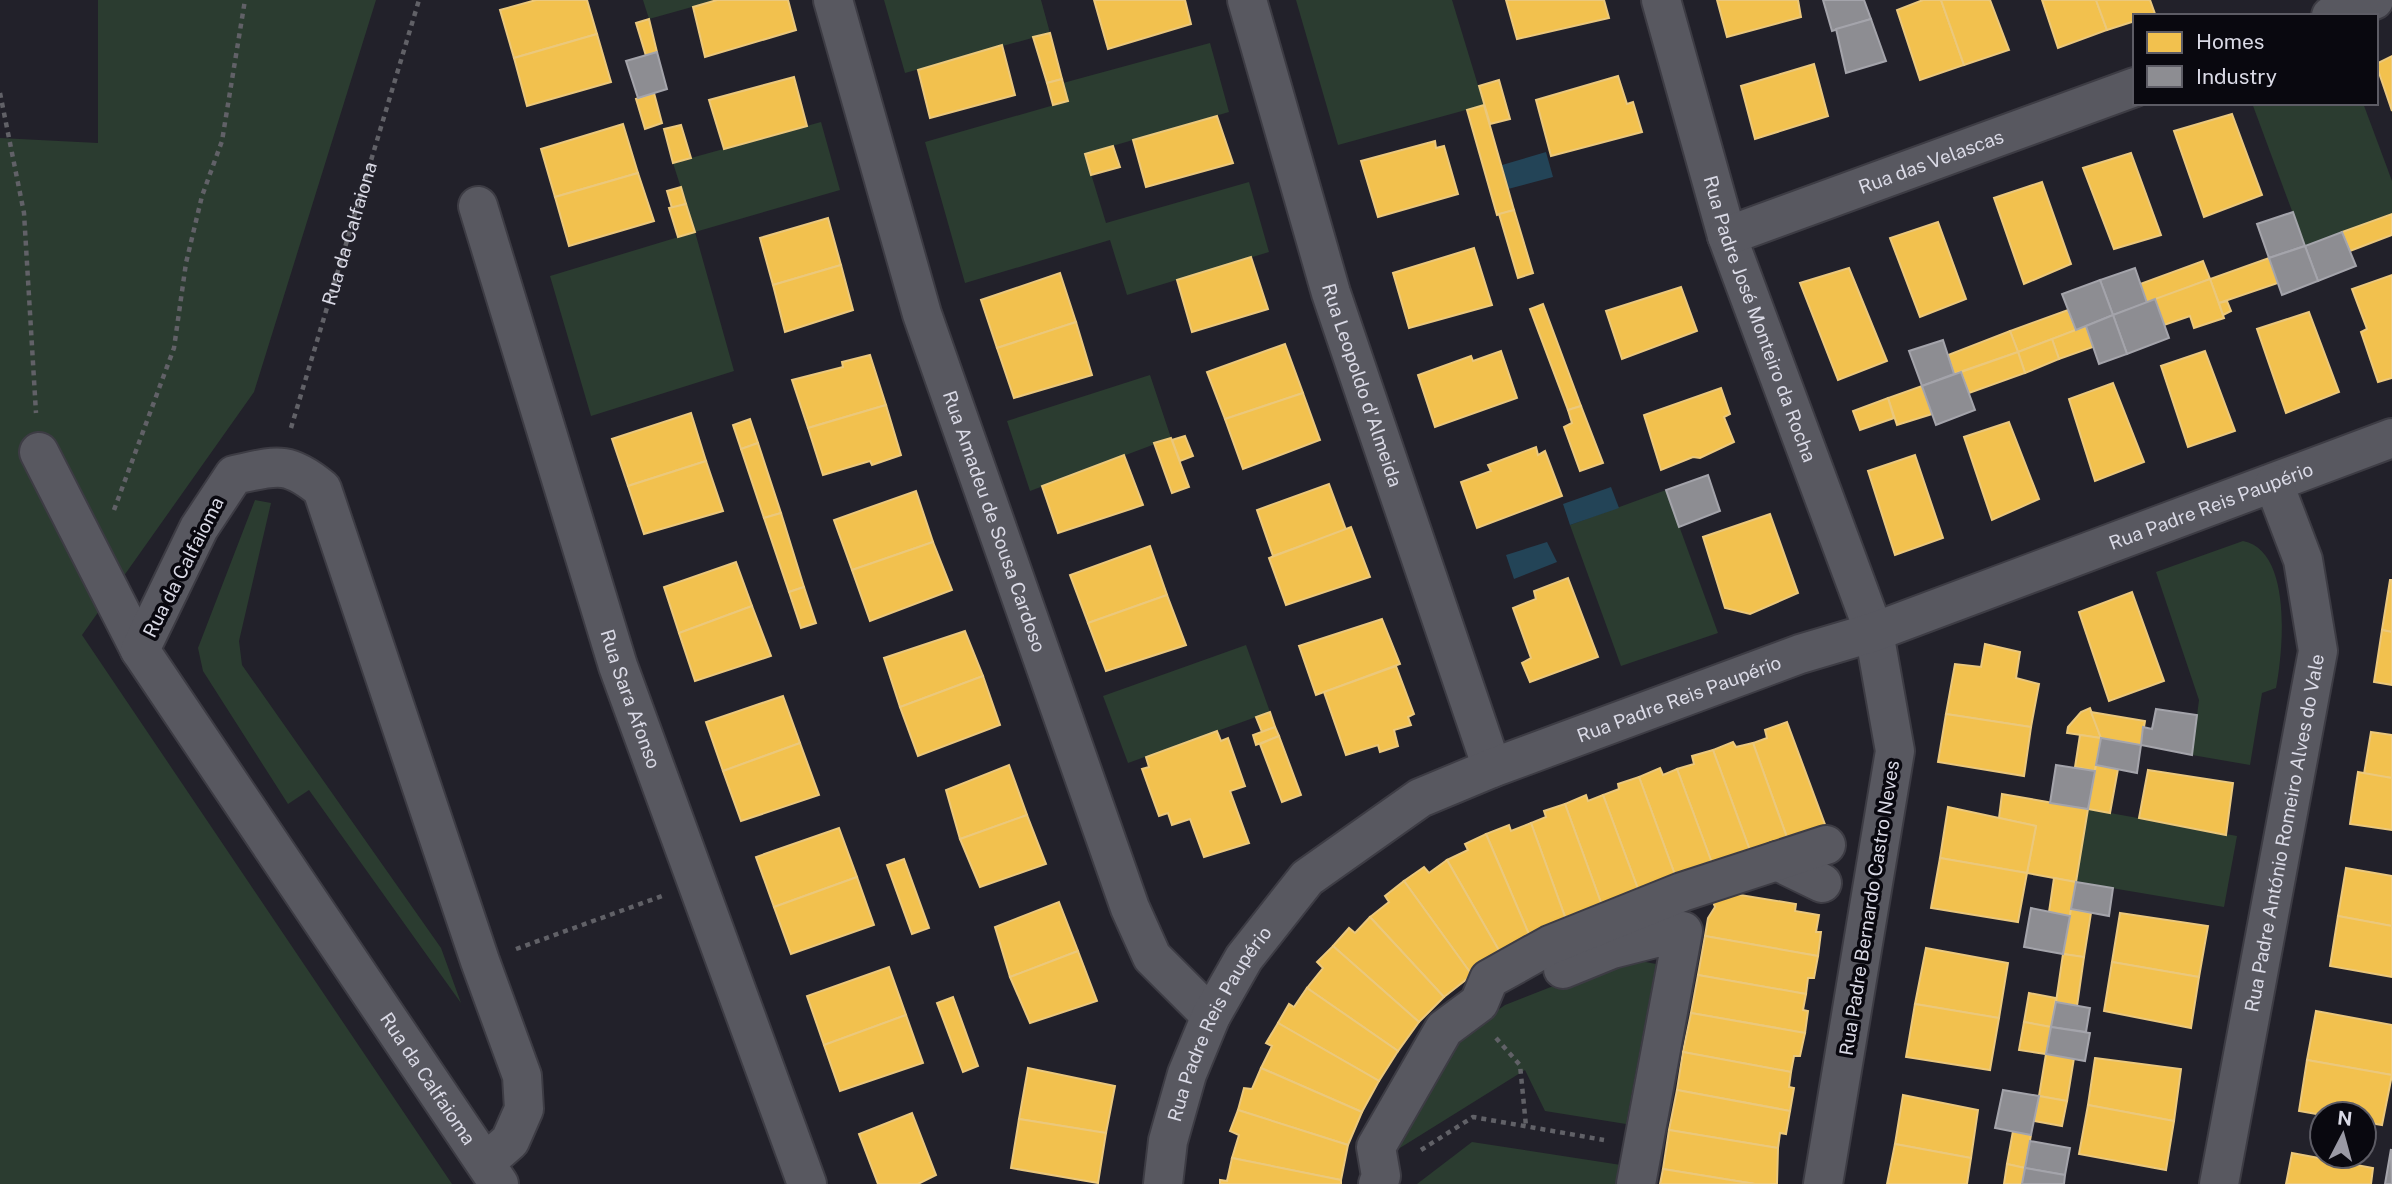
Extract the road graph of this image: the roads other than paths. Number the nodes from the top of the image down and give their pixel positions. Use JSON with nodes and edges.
{"nodes":[{"id":1,"x":833,"y":0,"type":"edge"},
{"id":2,"x":1247,"y":0,"type":"edge"},
{"id":3,"x":1661,"y":0,"type":"edge"},
{"id":4,"x":2374,"y":0,"type":"edge"},
{"id":5,"x":2336,"y":14,"type":"edge"},
{"id":6,"x":2133,"y":88,"type":"edge"},
{"id":7,"x":478,"y":206,"type":"dead end"},
{"id":8,"x":1727,"y":236,"type":"junction"},
{"id":9,"x":2392,"y":438,"type":"edge"},
{"id":10,"x":39,"y":452,"type":"road end"},
{"id":11,"x":2274,"y":484,"type":"junction"},
{"id":12,"x":1874,"y":632,"type":"junction"},
{"id":13,"x":140,"y":650,"type":"junction"},
{"id":14,"x":1492,"y":768,"type":"junction"},
{"id":15,"x":1826,"y":845,"type":"dead end"},
{"id":16,"x":1777,"y":861,"type":"junction"},
{"id":17,"x":1822,"y":883,"type":"dead end"},
{"id":18,"x":1479,"y":1003,"type":"junction"},
{"id":19,"x":1211,"y":1016,"type":"junction"},
{"id":20,"x":493,"y":1173,"type":"edge"},
{"id":21,"x":1379,"y":1180,"type":"edge"},
{"id":22,"x":807,"y":1184,"type":"edge"},
{"id":23,"x":1163,"y":1184,"type":"edge"},
{"id":24,"x":1636,"y":1184,"type":"edge"},
{"id":25,"x":1824,"y":1184,"type":"edge"},
{"id":26,"x":2219,"y":1184,"type":"edge"}],
"edges":[{"from":1,"to":19,"type":"street","name":"Rua Amadeu de Sousa Cardoso"},
{"from":2,"to":14,"type":"street","name":"Rua Leopoldo d'Almeida"},
{"from":3,"to":8,"type":"street","name":"Rua Padre José Monteiro da Rocha"},
{"from":4,"to":5,"type":"street"},
{"from":6,"to":8,"type":"street","name":"Rua das Velascas"},
{"from":7,"to":22,"type":"street","name":"Rua Sara Afonso"},
{"from":8,"to":12,"type":"street","name":"Rua Padre José Monteiro da Rocha"},
{"from":9,"to":11,"type":"street","name":"Rua Padre Reis Paupério"},
{"from":10,"to":13,"type":"street"},
{"from":11,"to":12,"type":"street","name":"Rua Padre Reis Paupério"},
{"from":11,"to":26,"type":"street","name":"Rua Padre António Romeiro Alves do Vale"},
{"from":12,"to":14,"type":"street","name":"Rua Padre Reis Paupério"},
{"from":12,"to":25,"type":"street","name":"Rua Padre Bernardo Castro Neves"},
{"from":13,"to":20,"type":"street","name":"Rua da Calfaioma"},
{"from":13,"to":20,"type":"street","name":"Rua da Calfaioma"},
{"from":14,"to":19,"type":"street","name":"Rua Padre Reis Paupério"},
{"from":15,"to":16,"type":"street"},
{"from":16,"to":17,"type":"street"},
{"from":16,"to":18,"type":"street"},
{"from":18,"to":21,"type":"street"},
{"from":18,"to":24,"type":"street"},
{"from":19,"to":23,"type":"street","name":"Rua Padre Reis Paupério"}]}
